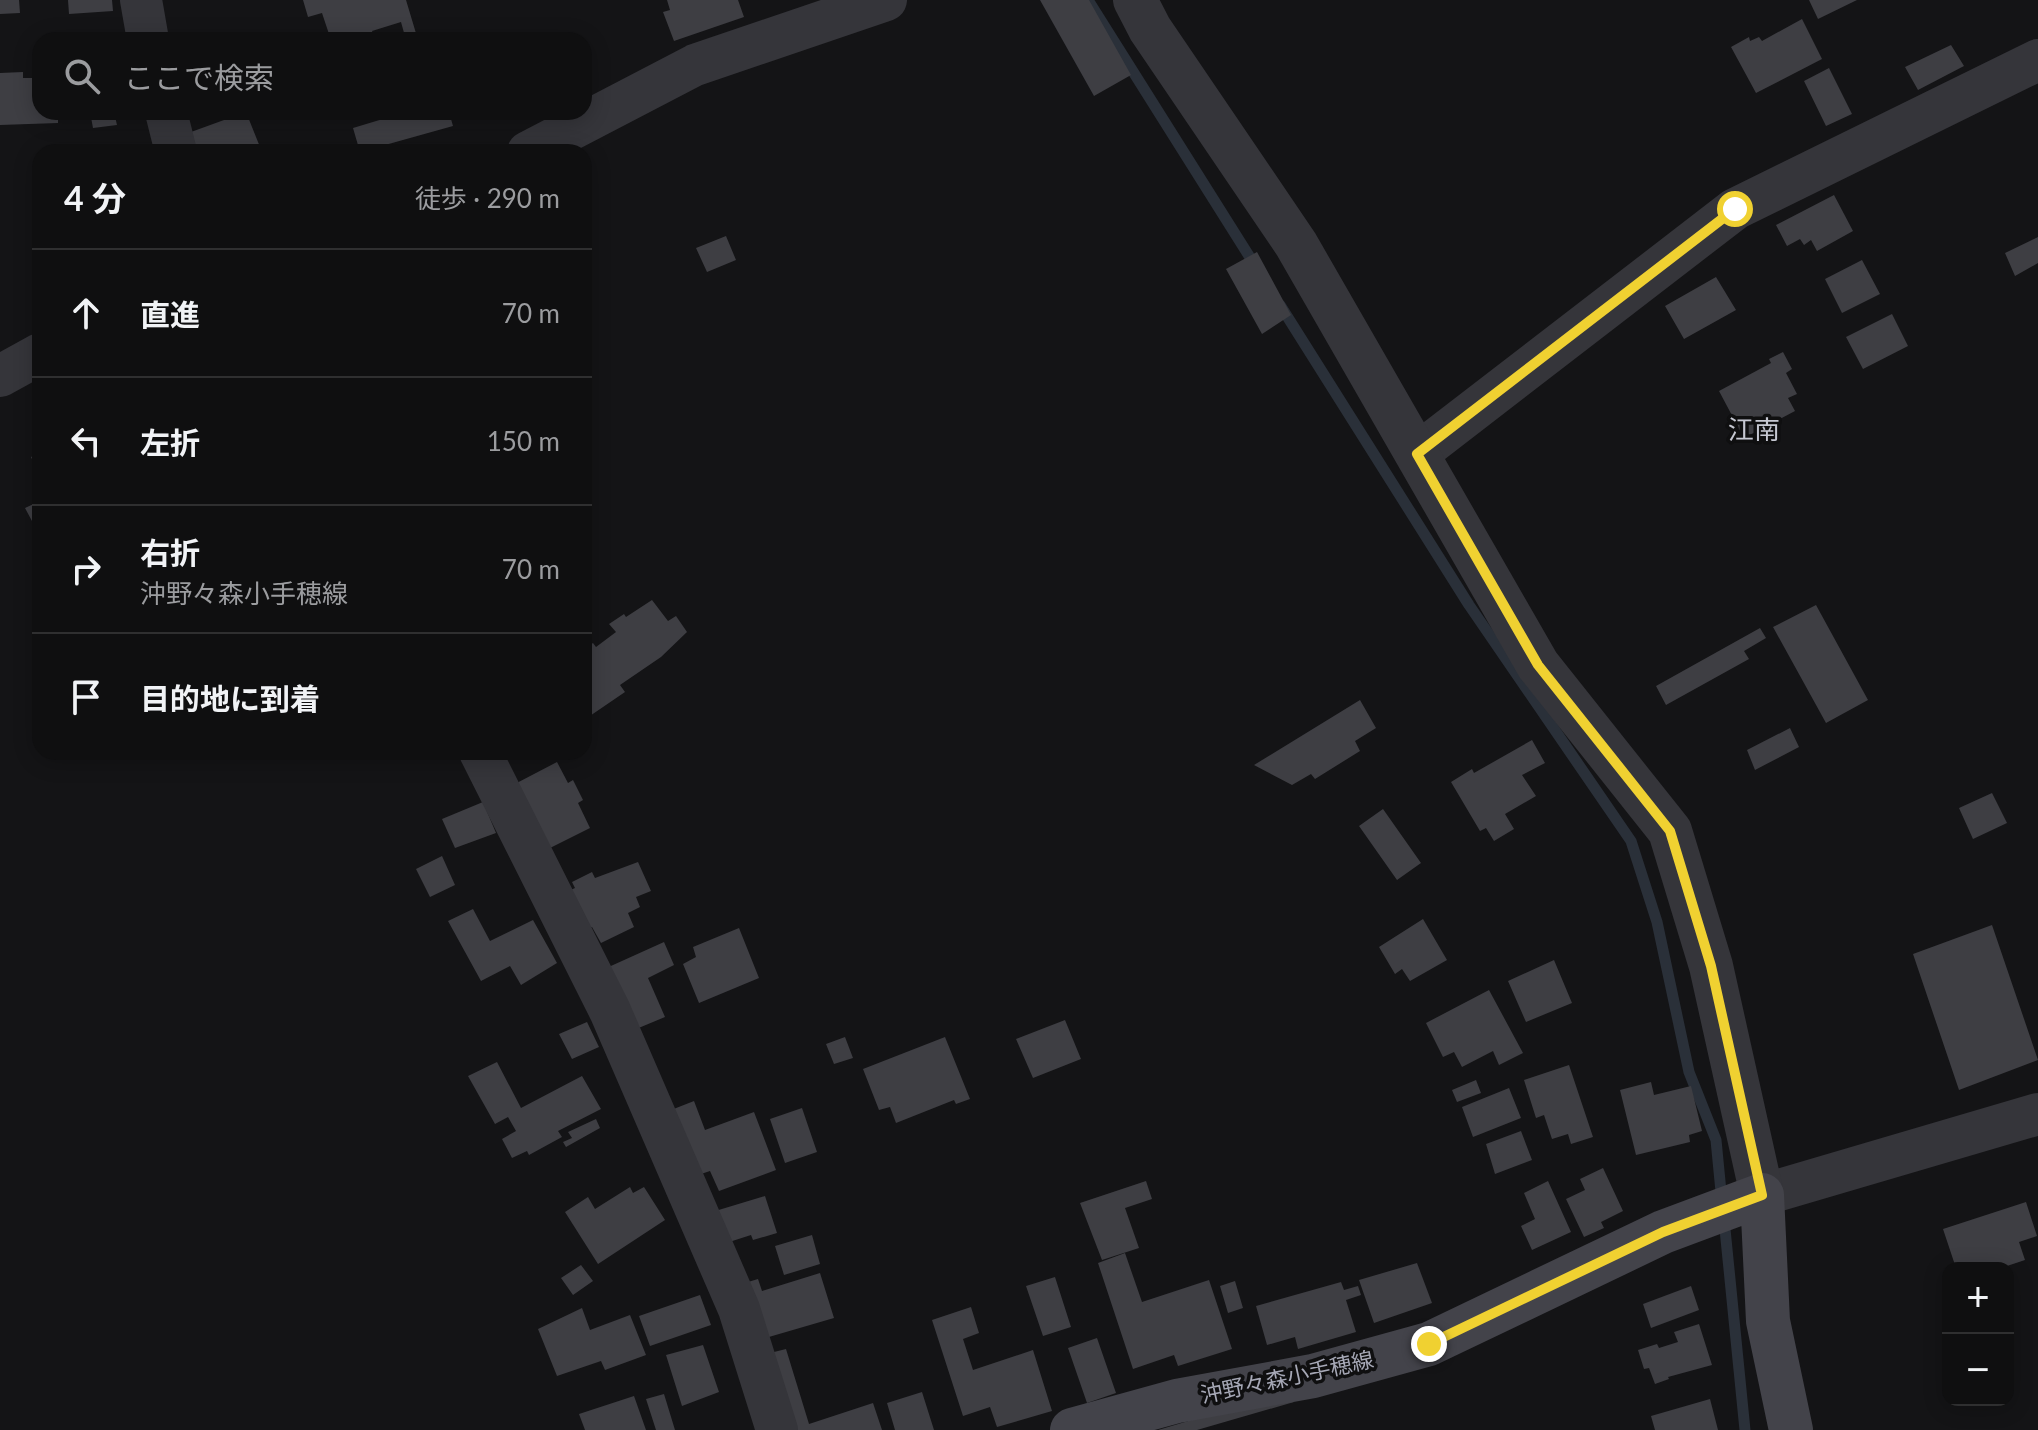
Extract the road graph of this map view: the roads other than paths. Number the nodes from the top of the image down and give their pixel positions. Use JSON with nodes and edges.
{"nodes":[{"id":1,"x":141,"y":0,"type":"edge"},
{"id":2,"x":886,"y":0,"type":"edge"},
{"id":3,"x":1135,"y":0,"type":"edge"},
{"id":4,"x":147,"y":32,"type":"edge"},
{"id":5,"x":2038,"y":60,"type":"edge"},
{"id":6,"x":592,"y":119,"type":"edge"},
{"id":7,"x":168,"y":120,"type":"edge"},
{"id":8,"x":589,"y":120,"type":"edge"},
{"id":9,"x":174,"y":144,"type":"edge"},
{"id":10,"x":543,"y":144,"type":"edge"},
{"id":11,"x":32,"y":358,"type":"edge"},
{"id":12,"x":0,"y":376,"type":"edge"},
{"id":13,"x":1417,"y":454,"type":"junction"},
{"id":14,"x":484,"y":760,"type":"edge"},
{"id":15,"x":2038,"y":1114,"type":"edge"},
{"id":16,"x":1762,"y":1195,"type":"junction"},
{"id":17,"x":777,"y":1430,"type":"edge"},
{"id":18,"x":1072,"y":1430,"type":"edge"},
{"id":19,"x":1791,"y":1430,"type":"edge"}],
"edges":[{"from":1,"to":4,"type":"street"},
{"from":2,"to":6,"type":"street"},
{"from":3,"to":13,"type":"street"},
{"from":5,"to":13,"type":"street"},
{"from":7,"to":9,"type":"street"},
{"from":8,"to":10,"type":"street"},
{"from":11,"to":12,"type":"street"},
{"from":13,"to":16,"type":"street"},
{"from":14,"to":17,"type":"street"},
{"from":15,"to":16,"type":"street"},
{"from":16,"to":18,"type":"main road","name":"沖野々森小手穂線"},
{"from":16,"to":19,"type":"main road"}]}
